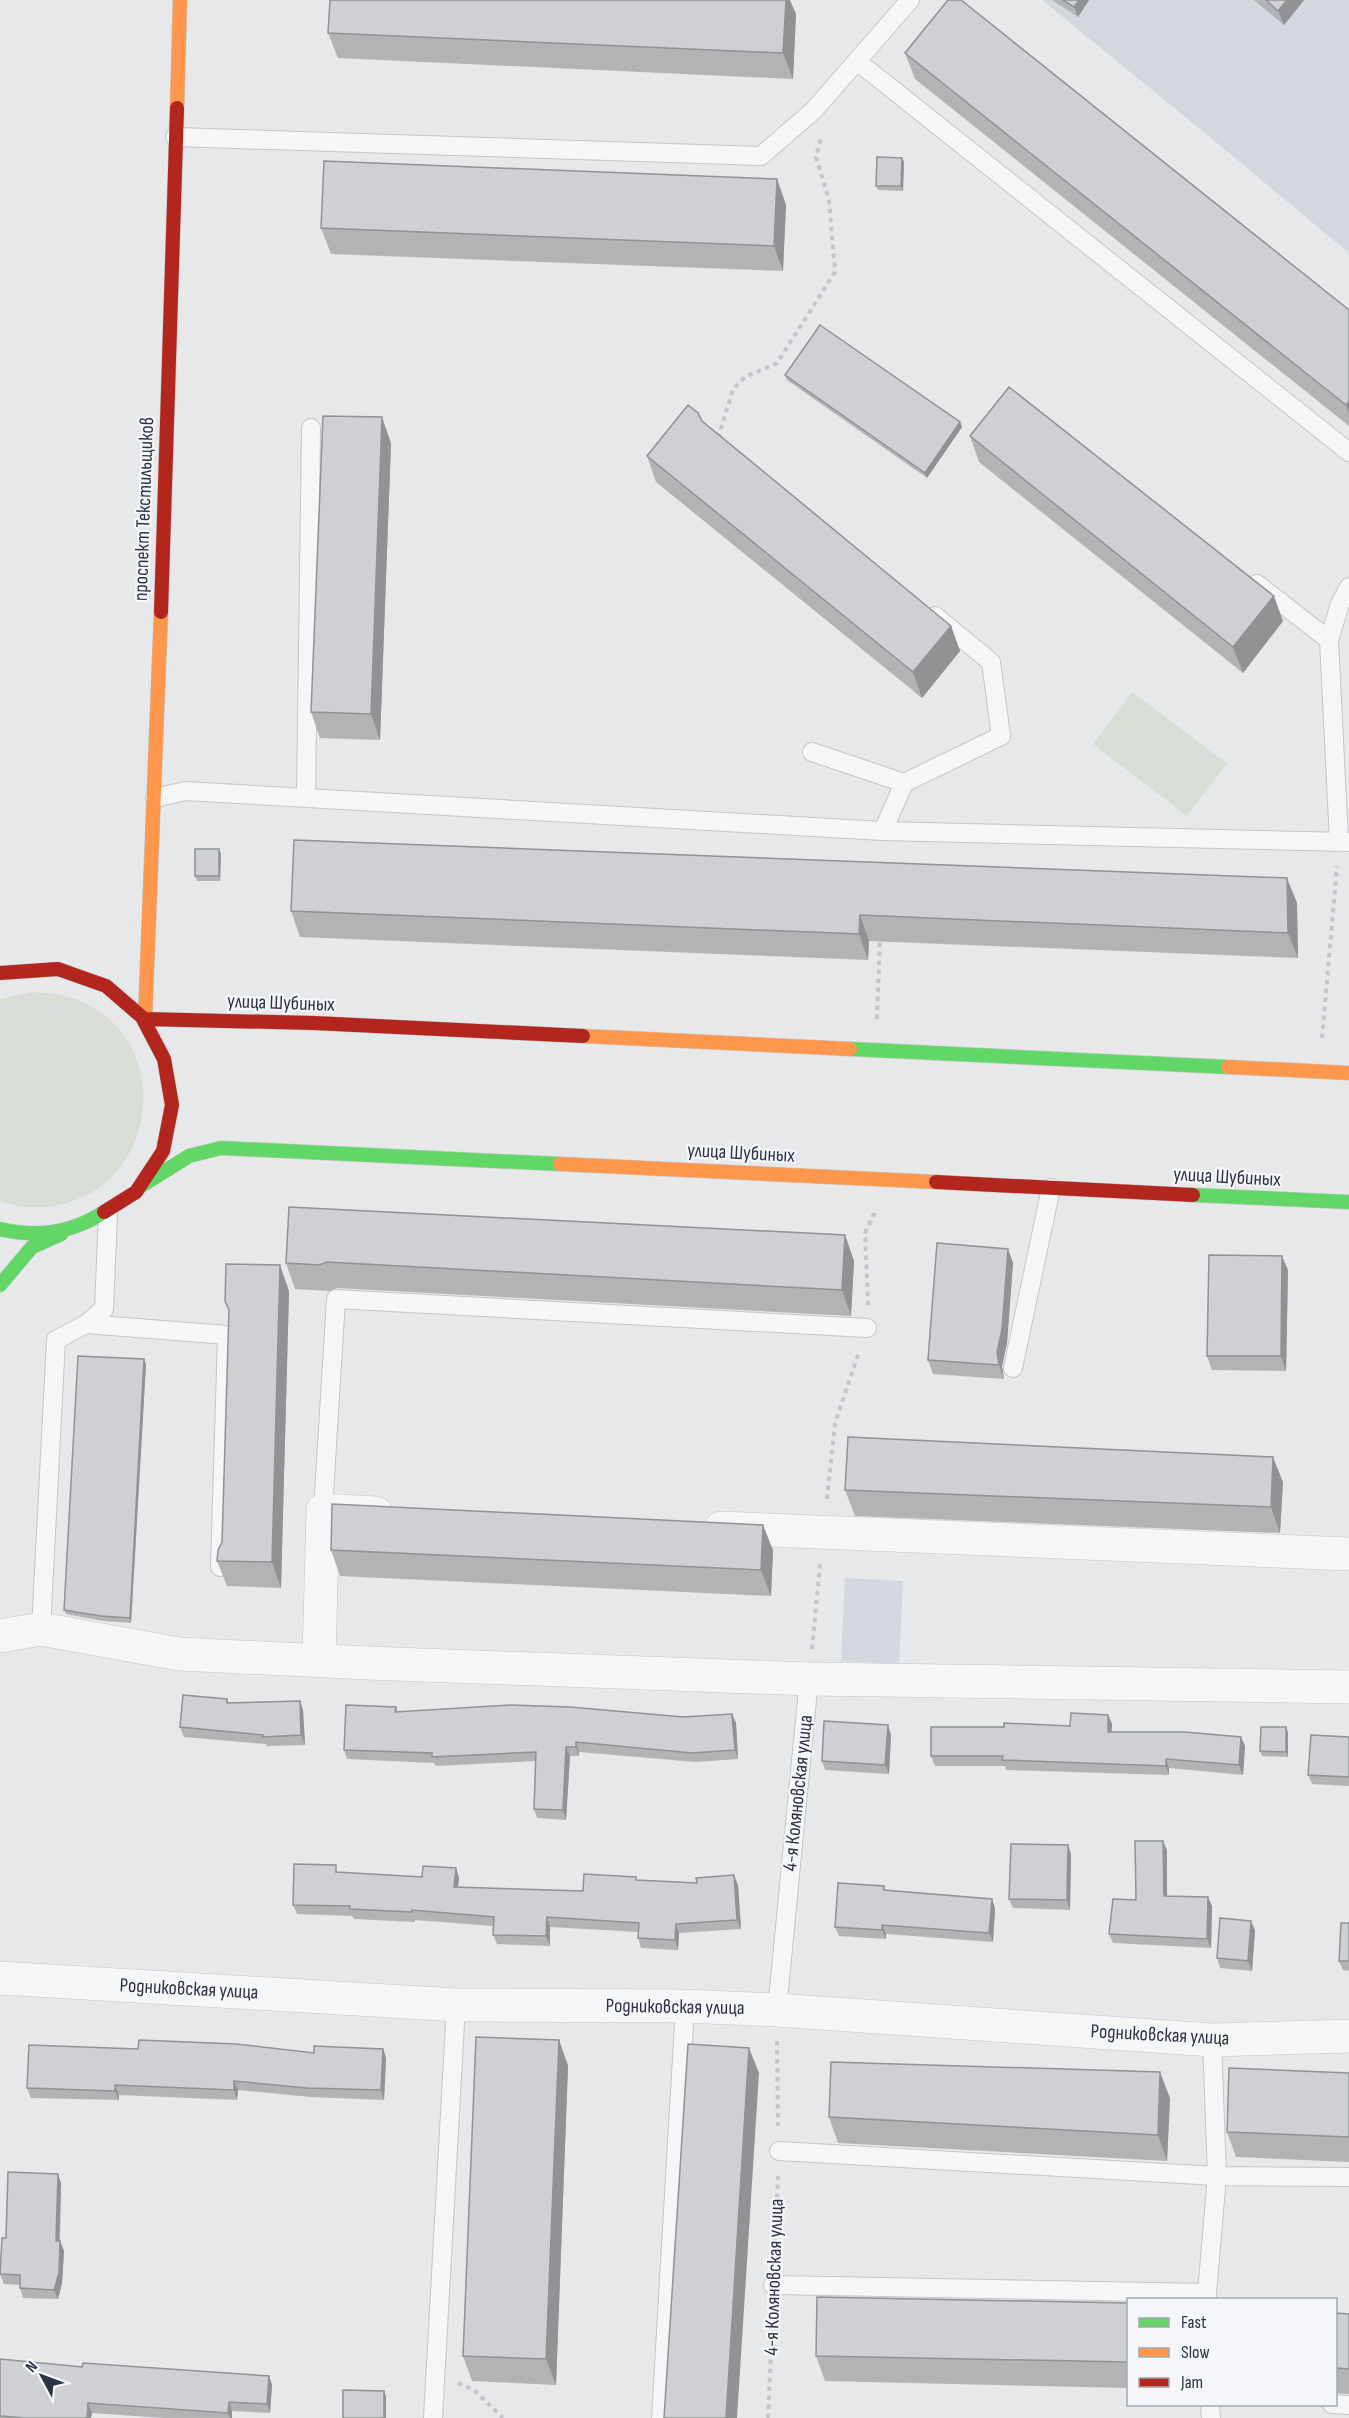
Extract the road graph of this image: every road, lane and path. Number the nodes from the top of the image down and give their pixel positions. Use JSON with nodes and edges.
{"nodes":[{"id":1,"x":180,"y":0,"type":"edge"},
{"id":2,"x":910,"y":0,"type":"edge"},
{"id":3,"x":858,"y":62,"type":"junction"},
{"id":4,"x":821,"y":135,"type":"dead end"},
{"id":5,"x":175,"y":137,"type":"junction"},
{"id":6,"x":311,"y":428,"type":"dead end"},
{"id":7,"x":718,"y":438,"type":"edge"},
{"id":8,"x":1349,"y":452,"type":"edge"},
{"id":9,"x":1246,"y":576,"type":"edge"},
{"id":10,"x":1349,"y":587,"type":"edge"},
{"id":11,"x":918,"y":602,"type":"edge"},
{"id":12,"x":1329,"y":640,"type":"junction"},
{"id":13,"x":812,"y":752,"type":"dead end"},
{"id":14,"x":904,"y":783,"type":"junction"},
{"id":15,"x":306,"y":797,"type":"junction"},
{"id":16,"x":155,"y":798,"type":"junction"},
{"id":17,"x":883,"y":831,"type":"junction"},
{"id":18,"x":1344,"y":842,"type":"edge"},
{"id":19,"x":880,"y":934,"type":"edge"},
{"id":20,"x":0,"y":973,"type":"edge"},
{"id":21,"x":146,"y":1019,"type":"junction"},
{"id":22,"x":877,"y":1026,"type":"dead end"},
{"id":23,"x":1322,"y":1038,"type":"dead end"},
{"id":24,"x":1349,"y":1073,"type":"edge"},
{"id":25,"x":891,"y":1180,"type":"junction"},
{"id":26,"x":141,"y":1186,"type":"junction"},
{"id":27,"x":1051,"y":1188,"type":"junction"},
{"id":28,"x":1349,"y":1202,"type":"edge"},
{"id":29,"x":108,"y":1214,"type":"junction"},
{"id":30,"x":0,"y":1229,"type":"edge"},
{"id":31,"x":65,"y":1232,"type":"junction"},
{"id":32,"x":0,"y":1284,"type":"edge"},
{"id":33,"x":87,"y":1324,"type":"junction"},
{"id":34,"x":867,"y":1328,"type":"junction"},
{"id":35,"x":1013,"y":1368,"type":"dead end"},
{"id":36,"x":323,"y":1510,"type":"junction"},
{"id":37,"x":404,"y":1514,"type":"edge"},
{"id":38,"x":695,"y":1527,"type":"edge"},
{"id":39,"x":823,"y":1532,"type":"junction"},
{"id":40,"x":1349,"y":1554,"type":"edge"},
{"id":41,"x":220,"y":1567,"type":"edge"},
{"id":42,"x":41,"y":1629,"type":"junction"},
{"id":43,"x":0,"y":1636,"type":"edge"},
{"id":44,"x":318,"y":1659,"type":"junction"},
{"id":45,"x":809,"y":1679,"type":"junction"},
{"id":46,"x":1349,"y":1687,"type":"edge"},
{"id":47,"x":0,"y":1978,"type":"edge"},
{"id":48,"x":456,"y":2005,"type":"junction"},
{"id":49,"x":685,"y":2006,"type":"junction"},
{"id":50,"x":777,"y":2010,"type":"junction"},
{"id":51,"x":1349,"y":2036,"type":"edge"},
{"id":52,"x":1212,"y":2040,"type":"junction"},
{"id":53,"x":779,"y":2151,"type":"junction"},
{"id":54,"x":1217,"y":2176,"type":"junction"},
{"id":55,"x":1349,"y":2178,"type":"edge"},
{"id":56,"x":773,"y":2285,"type":"junction"},
{"id":57,"x":1207,"y":2296,"type":"edge"},
{"id":58,"x":435,"y":2374,"type":"junction"},
{"id":59,"x":433,"y":2418,"type":"edge"},
{"id":60,"x":503,"y":2418,"type":"edge"},
{"id":61,"x":661,"y":2418,"type":"edge"},
{"id":62,"x":768,"y":2418,"type":"edge"}],
"edges":[{"from":1,"to":5,"type":"main road","name":"проспект Текстильщиков"},
{"from":2,"to":3,"type":"lane"},
{"from":3,"to":5,"type":"lane"},
{"from":3,"to":8,"type":"lane"},
{"from":4,"to":7,"type":"path"},
{"from":5,"to":16,"type":"main road","name":"проспект Текстильщиков"},
{"from":6,"to":15,"type":"lane"},
{"from":9,"to":12,"type":"lane"},
{"from":10,"to":12,"type":"lane"},
{"from":11,"to":14,"type":"lane"},
{"from":12,"to":18,"type":"lane"},
{"from":13,"to":14,"type":"lane"},
{"from":14,"to":17,"type":"lane"},
{"from":15,"to":16,"type":"lane"},
{"from":15,"to":17,"type":"lane"},
{"from":16,"to":21,"type":"main road","name":"проспект Текстильщиков"},
{"from":17,"to":18,"type":"lane"},
{"from":18,"to":23,"type":"path"},
{"from":19,"to":22,"type":"path"},
{"from":20,"to":21,"type":"main road"},
{"from":21,"to":24,"type":"main road","name":"улица Шубиных"},
{"from":21,"to":26,"type":"main road"},
{"from":25,"to":26,"type":"main road","name":"улица Шубиных"},
{"from":25,"to":27,"type":"main road","name":"улица Шубиных"},
{"from":25,"to":34,"type":"path"},
{"from":26,"to":29,"type":"main road"},
{"from":27,"to":28,"type":"main road","name":"улица Шубиных"},
{"from":27,"to":35,"type":"lane"},
{"from":29,"to":31,"type":"main road"},
{"from":29,"to":33,"type":"lane"},
{"from":30,"to":31,"type":"main road"},
{"from":31,"to":32,"type":"main road"},
{"from":33,"to":41,"type":"lane"},
{"from":33,"to":42,"type":"lane"},
{"from":34,"to":36,"type":"lane"},
{"from":34,"to":39,"type":"path"},
{"from":36,"to":37,"type":"street"},
{"from":36,"to":44,"type":"street"},
{"from":38,"to":39,"type":"street"},
{"from":39,"to":40,"type":"street"},
{"from":39,"to":45,"type":"path"},
{"from":42,"to":43,"type":"street"},
{"from":42,"to":44,"type":"street"},
{"from":44,"to":45,"type":"street"},
{"from":45,"to":46,"type":"street"},
{"from":45,"to":50,"type":"lane","name":"4-я Коляновская улица"},
{"from":47,"to":48,"type":"street","name":"Родниковская улица"},
{"from":48,"to":49,"type":"street","name":"Родниковская улица"},
{"from":48,"to":58,"type":"lane"},
{"from":49,"to":50,"type":"street","name":"Родниковская улица"},
{"from":49,"to":61,"type":"lane"},
{"from":50,"to":52,"type":"street","name":"Родниковская улица"},
{"from":50,"to":53,"type":"path","name":"4-я Коляновская улица"},
{"from":51,"to":52,"type":"street","name":"Родниковская улица"},
{"from":52,"to":54,"type":"lane"},
{"from":53,"to":54,"type":"lane"},
{"from":53,"to":56,"type":"path","name":"4-я Коляновская улица"},
{"from":54,"to":55,"type":"lane"},
{"from":54,"to":57,"type":"lane"},
{"from":56,"to":57,"type":"lane"},
{"from":56,"to":62,"type":"path","name":"4-я Коляновская улица"},
{"from":58,"to":59,"type":"lane"},
{"from":58,"to":60,"type":"path"}]}
